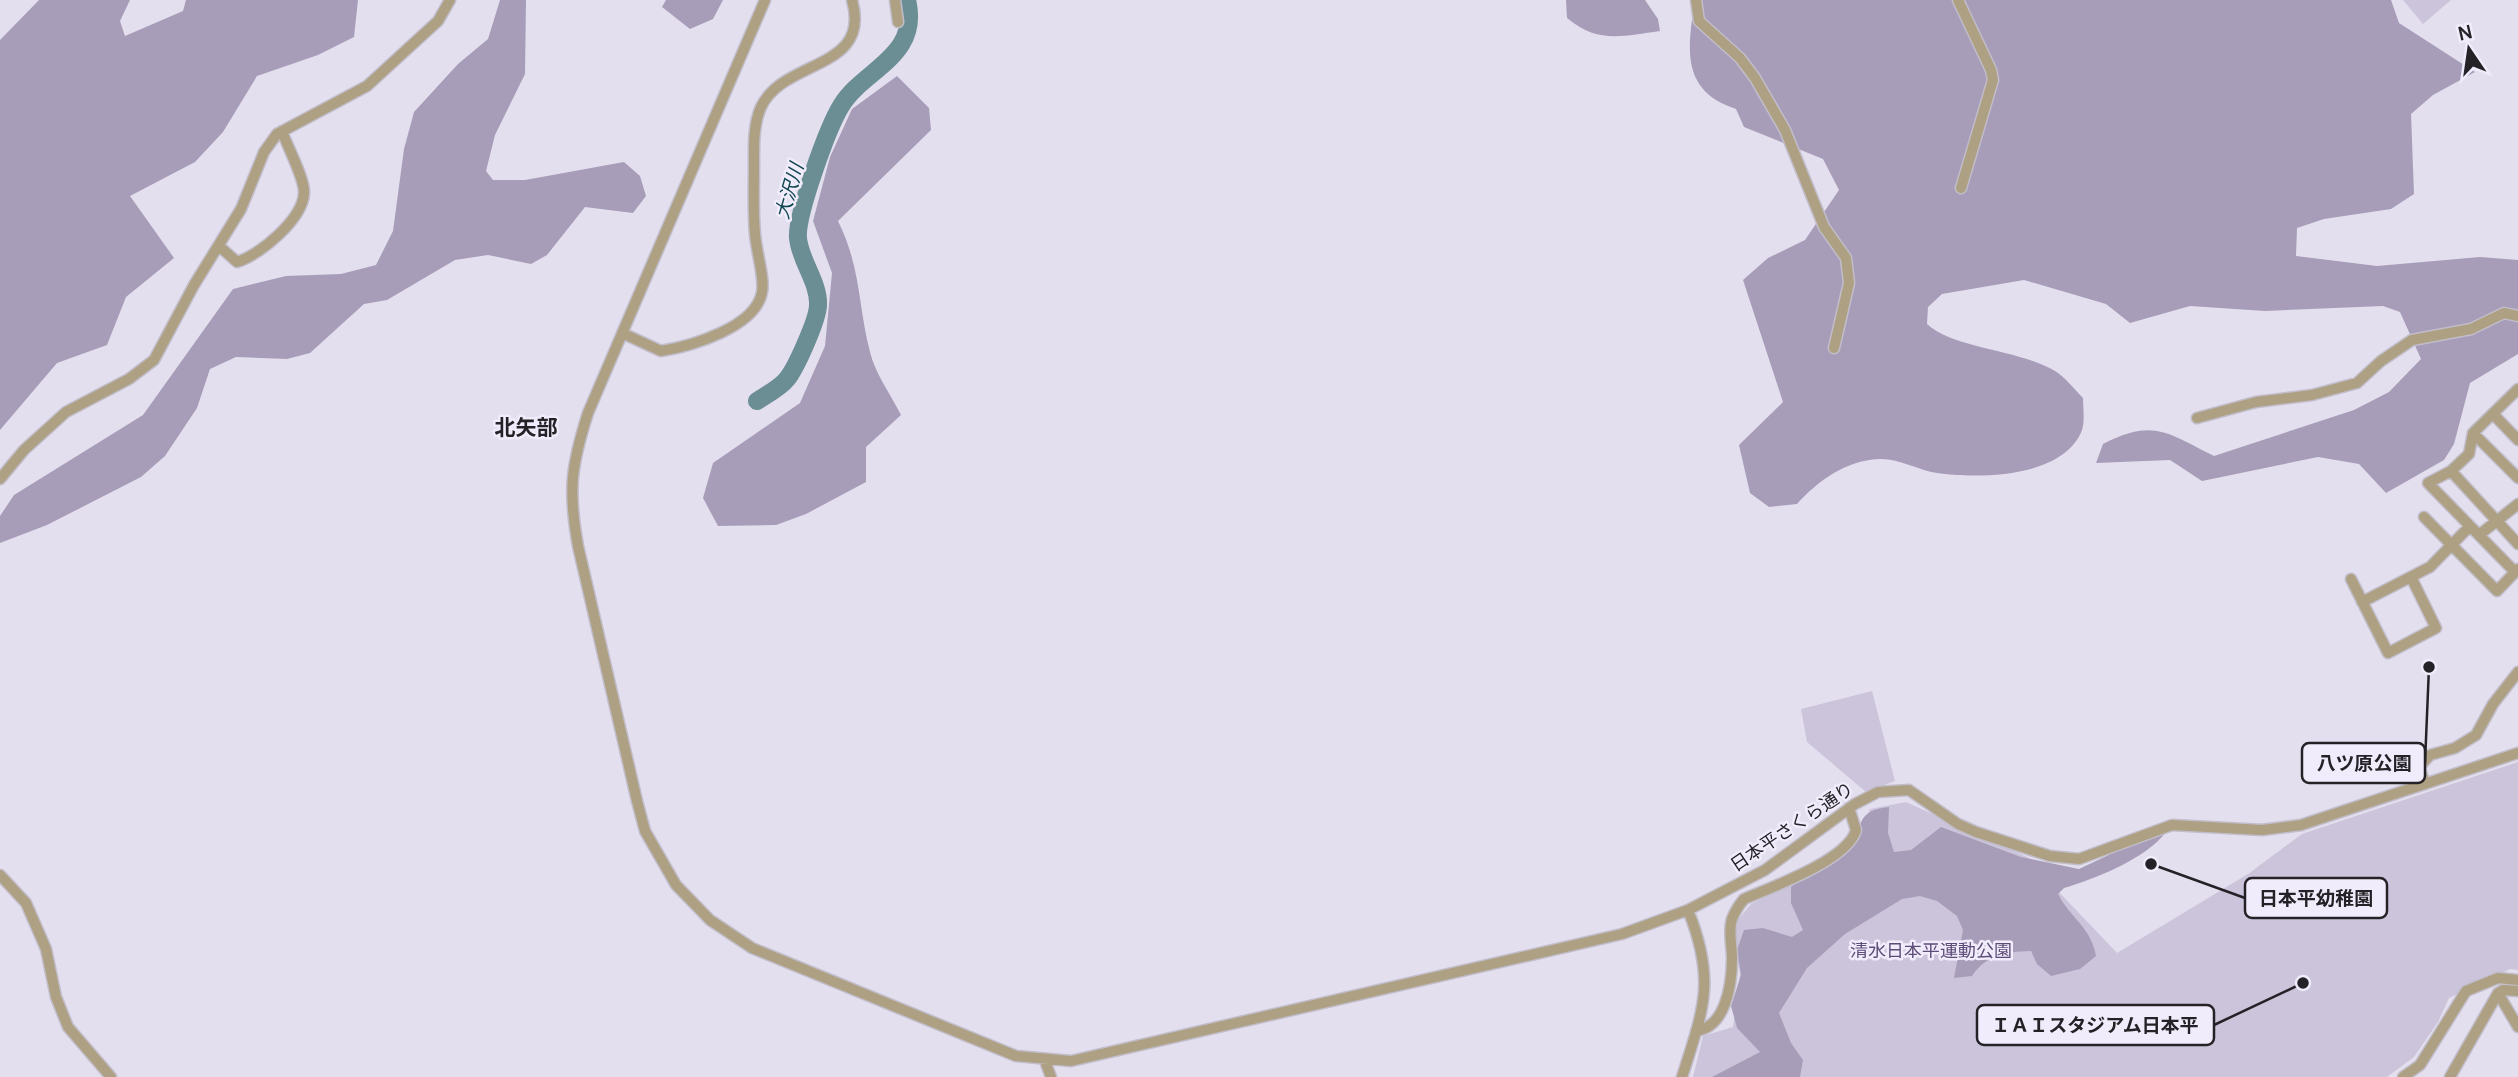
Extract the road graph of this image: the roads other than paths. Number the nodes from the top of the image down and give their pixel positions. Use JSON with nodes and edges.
{"nodes":[{"id":1,"x":450,"y":0,"type":"edge"},
{"id":2,"x":765,"y":0,"type":"edge"},
{"id":3,"x":852,"y":0,"type":"edge"},
{"id":4,"x":895,"y":0,"type":"edge"},
{"id":5,"x":1696,"y":0,"type":"edge"},
{"id":6,"x":1958,"y":0,"type":"edge"},
{"id":7,"x":898,"y":22,"type":"dead end"},
{"id":8,"x":282,"y":131,"type":"junction"},
{"id":9,"x":1961,"y":188,"type":"dead end"},
{"id":10,"x":219,"y":246,"type":"junction"},
{"id":11,"x":2518,"y":316,"type":"edge"},
{"id":12,"x":622,"y":333,"type":"junction"},
{"id":13,"x":1834,"y":348,"type":"dead end"},
{"id":14,"x":2518,"y":389,"type":"edge"},
{"id":15,"x":2493,"y":414,"type":"junction"},
{"id":16,"x":2197,"y":418,"type":"dead end"},
{"id":17,"x":2473,"y":433,"type":"junction"},
{"id":18,"x":2518,"y":440,"type":"edge"},
{"id":19,"x":2451,"y":471,"type":"junction"},
{"id":20,"x":2518,"y":478,"type":"edge"},
{"id":21,"x":0,"y":479,"type":"edge"},
{"id":22,"x":2518,"y":504,"type":"edge"},
{"id":23,"x":2424,"y":517,"type":"dead end"},
{"id":24,"x":2496,"y":521,"type":"junction"},
{"id":25,"x":2474,"y":531,"type":"junction"},
{"id":26,"x":2518,"y":544,"type":"edge"},
{"id":27,"x":2452,"y":545,"type":"junction"},
{"id":28,"x":2516,"y":570,"type":"edge"},
{"id":29,"x":2411,"y":577,"type":"junction"},
{"id":30,"x":2351,"y":579,"type":"dead end"},
{"id":31,"x":2362,"y":602,"type":"junction"},
{"id":32,"x":2518,"y":672,"type":"edge"},
{"id":33,"x":2518,"y":753,"type":"edge"},
{"id":34,"x":2425,"y":784,"type":"junction"},
{"id":35,"x":1849,"y":808,"type":"junction"},
{"id":36,"x":0,"y":875,"type":"edge"},
{"id":37,"x":1688,"y":910,"type":"junction"},
{"id":38,"x":2518,"y":979,"type":"edge"},
{"id":39,"x":2518,"y":991,"type":"edge"},
{"id":40,"x":2498,"y":993,"type":"junction"},
{"id":41,"x":2518,"y":1027,"type":"edge"},
{"id":42,"x":1696,"y":1031,"type":"junction"},
{"id":43,"x":1045,"y":1061,"type":"junction"},
{"id":44,"x":2456,"y":1065,"type":"junction"},
{"id":45,"x":111,"y":1077,"type":"edge"},
{"id":46,"x":1051,"y":1077,"type":"edge"},
{"id":47,"x":1682,"y":1077,"type":"edge"},
{"id":48,"x":2403,"y":1077,"type":"edge"},
{"id":49,"x":2450,"y":1077,"type":"edge"},
{"id":50,"x":2463,"y":1077,"type":"edge"}],
"edges":[{"from":1,"to":8,"type":"street"},
{"from":2,"to":12,"type":"street","name":"日本平さくら通り"},
{"from":3,"to":12,"type":"street"},
{"from":4,"to":7,"type":"street"},
{"from":5,"to":13,"type":"street"},
{"from":6,"to":9,"type":"street"},
{"from":8,"to":10,"type":"street"},
{"from":8,"to":10,"type":"street"},
{"from":10,"to":21,"type":"street"},
{"from":11,"to":16,"type":"street"},
{"from":12,"to":43,"type":"street","name":"日本平さくら通り"},
{"from":14,"to":15,"type":"street"},
{"from":15,"to":17,"type":"street"},
{"from":15,"to":18,"type":"street"},
{"from":17,"to":19,"type":"street"},
{"from":17,"to":20,"type":"street"},
{"from":19,"to":24,"type":"street"},
{"from":19,"to":25,"type":"street"},
{"from":22,"to":24,"type":"street"},
{"from":23,"to":27,"type":"street"},
{"from":24,"to":25,"type":"street"},
{"from":24,"to":26,"type":"street"},
{"from":25,"to":27,"type":"street"},
{"from":25,"to":28,"type":"street"},
{"from":27,"to":28,"type":"street"},
{"from":27,"to":29,"type":"street"},
{"from":29,"to":31,"type":"street"},
{"from":29,"to":31,"type":"street"},
{"from":30,"to":31,"type":"street"},
{"from":32,"to":34,"type":"street"},
{"from":33,"to":34,"type":"street","name":"日本平さくら通り"},
{"from":34,"to":35,"type":"street","name":"日本平さくら通り"},
{"from":35,"to":37,"type":"street","name":"日本平さくら通り"},
{"from":35,"to":42,"type":"street"},
{"from":36,"to":45,"type":"street"},
{"from":37,"to":42,"type":"street"},
{"from":37,"to":43,"type":"street","name":"日本平さくら通り"},
{"from":38,"to":48,"type":"street"},
{"from":39,"to":40,"type":"street"},
{"from":40,"to":41,"type":"street"},
{"from":40,"to":44,"type":"street"},
{"from":42,"to":47,"type":"street"},
{"from":43,"to":46,"type":"street"},
{"from":44,"to":49,"type":"street"},
{"from":44,"to":50,"type":"street"}]}
